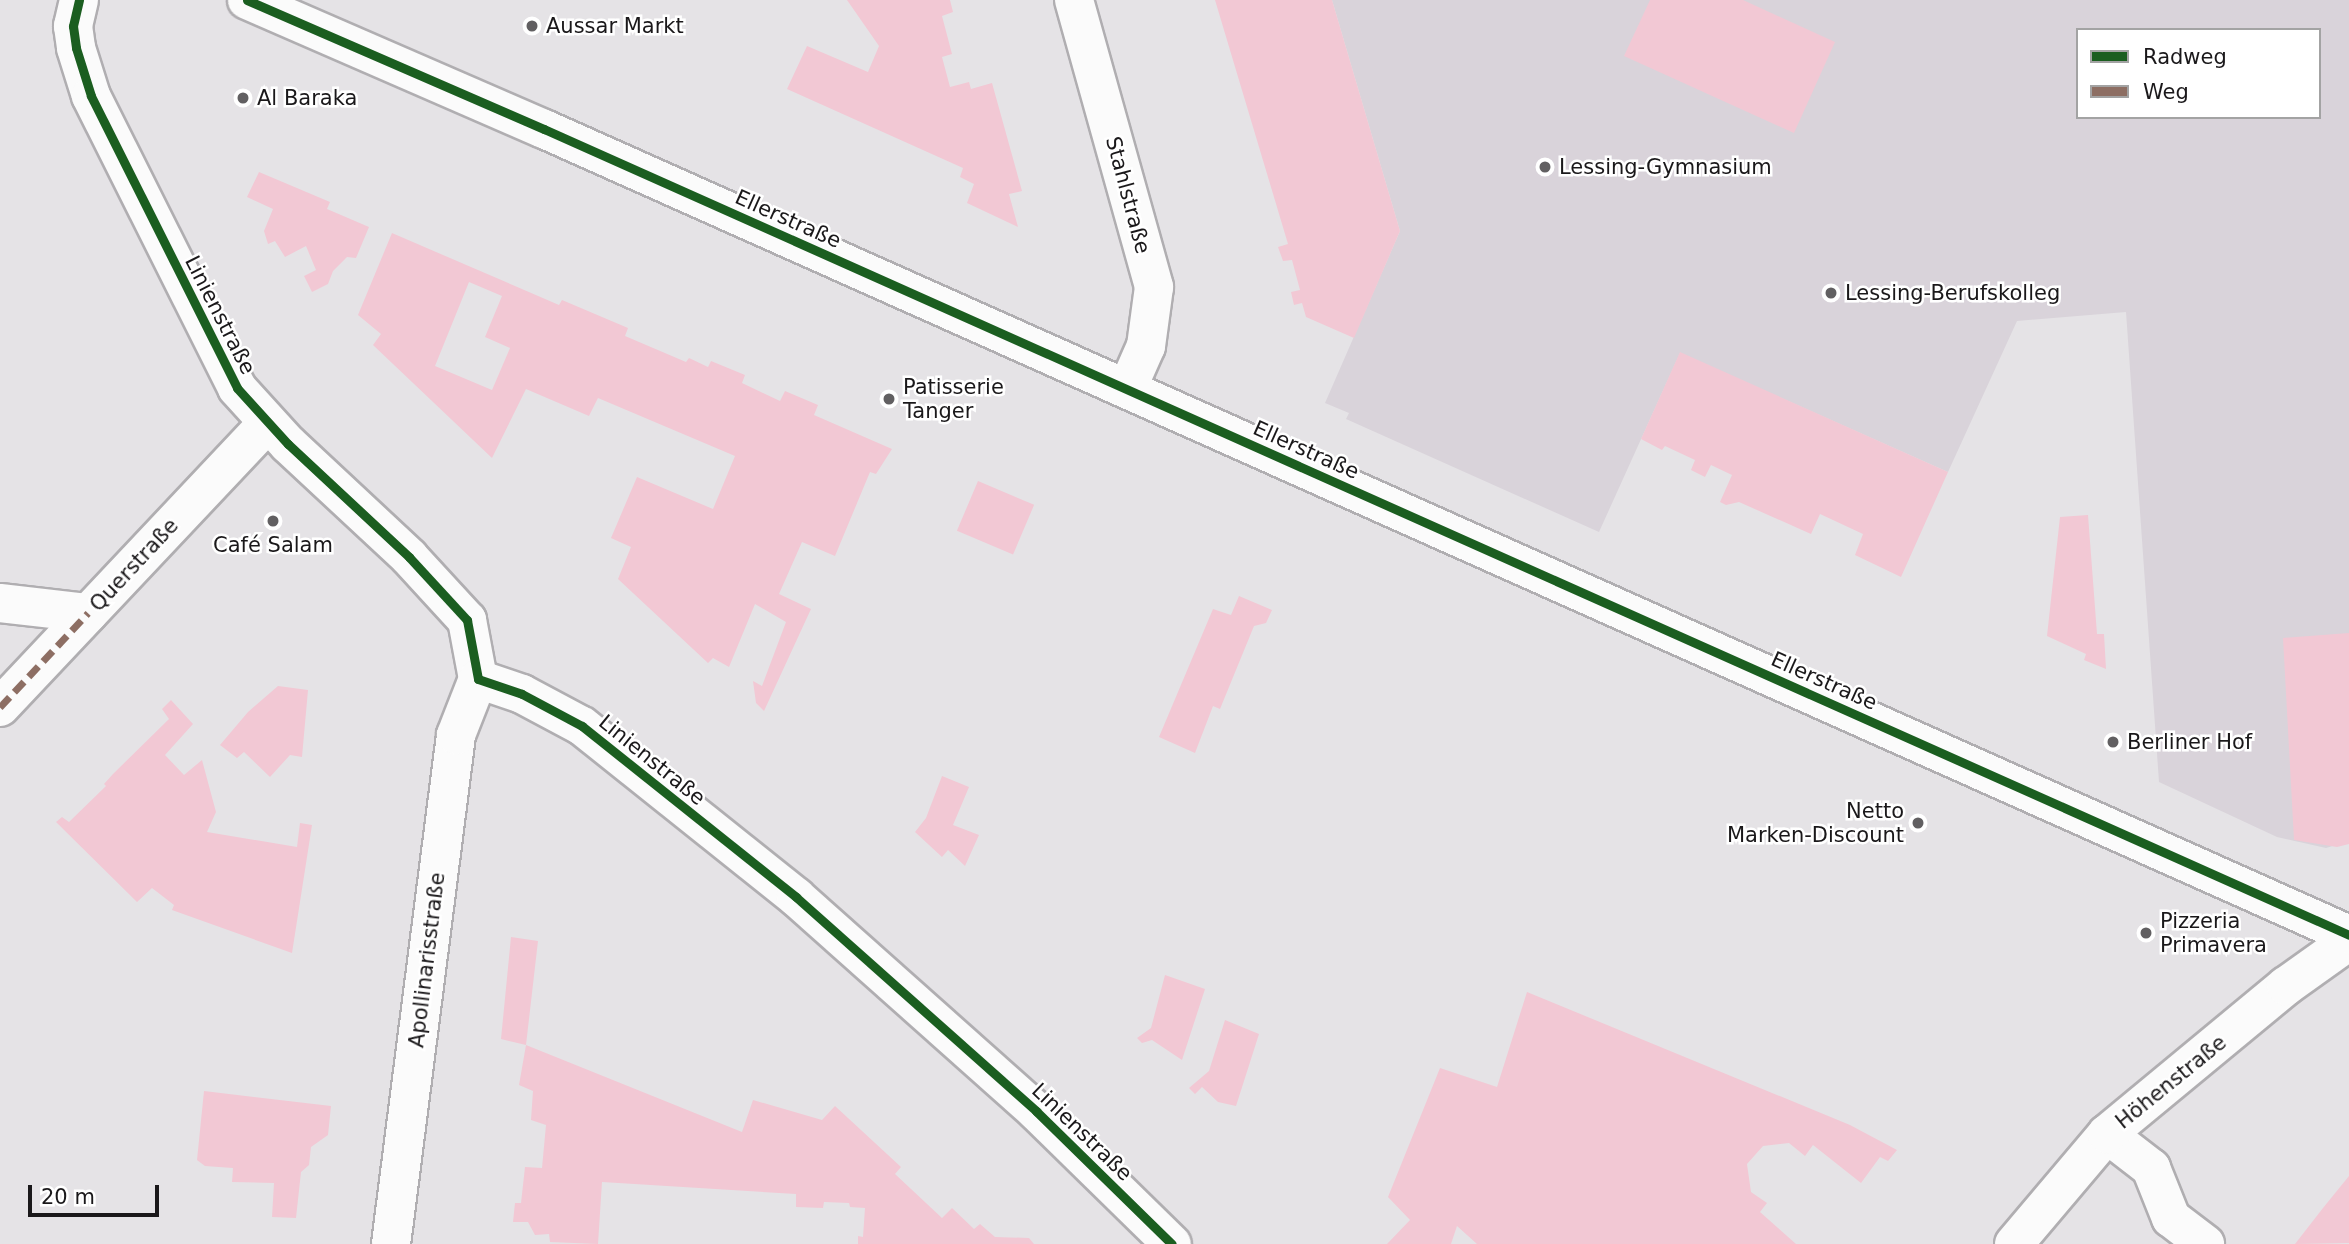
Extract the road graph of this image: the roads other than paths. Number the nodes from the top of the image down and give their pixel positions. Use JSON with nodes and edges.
{"nodes":[{"id":1,"x":79,"y":0,"type":"edge"},
{"id":2,"x":247,"y":0,"type":"edge"},
{"id":3,"x":1074,"y":0,"type":"edge"},
{"id":4,"x":1127,"y":389,"type":"junction"},
{"id":5,"x":267,"y":424,"type":"junction"},
{"id":6,"x":0,"y":603,"type":"edge"},
{"id":7,"x":88,"y":613,"type":"junction"},
{"id":8,"x":478,"y":679,"type":"junction"},
{"id":9,"x":0,"y":707,"type":"edge"},
{"id":10,"x":2349,"y":935,"type":"edge"},
{"id":11,"x":2349,"y":941,"type":"edge"},
{"id":12,"x":2108,"y":1134,"type":"junction"},
{"id":13,"x":391,"y":1244,"type":"edge"},
{"id":14,"x":1172,"y":1244,"type":"edge"},
{"id":15,"x":2014,"y":1244,"type":"edge"},
{"id":16,"x":2205,"y":1244,"type":"edge"}],
"edges":[{"from":1,"to":5,"type":"street","name":"Linienstraße"},
{"from":2,"to":4,"type":"street","name":"Ellerstraße"},
{"from":3,"to":4,"type":"street","name":"Stahlstraße"},
{"from":4,"to":10,"type":"street","name":"Ellerstraße"},
{"from":5,"to":7,"type":"street","name":"Querstraße"},
{"from":5,"to":8,"type":"street","name":"Linienstraße"},
{"from":6,"to":7,"type":"street"},
{"from":7,"to":9,"type":"street","name":"Querstraße"},
{"from":8,"to":13,"type":"street","name":"Apollinarisstraße"},
{"from":8,"to":14,"type":"street","name":"Linienstraße"},
{"from":11,"to":12,"type":"street","name":"Höhenstraße"},
{"from":12,"to":15,"type":"street","name":"Höhenstraße"},
{"from":12,"to":16,"type":"street"}]}
